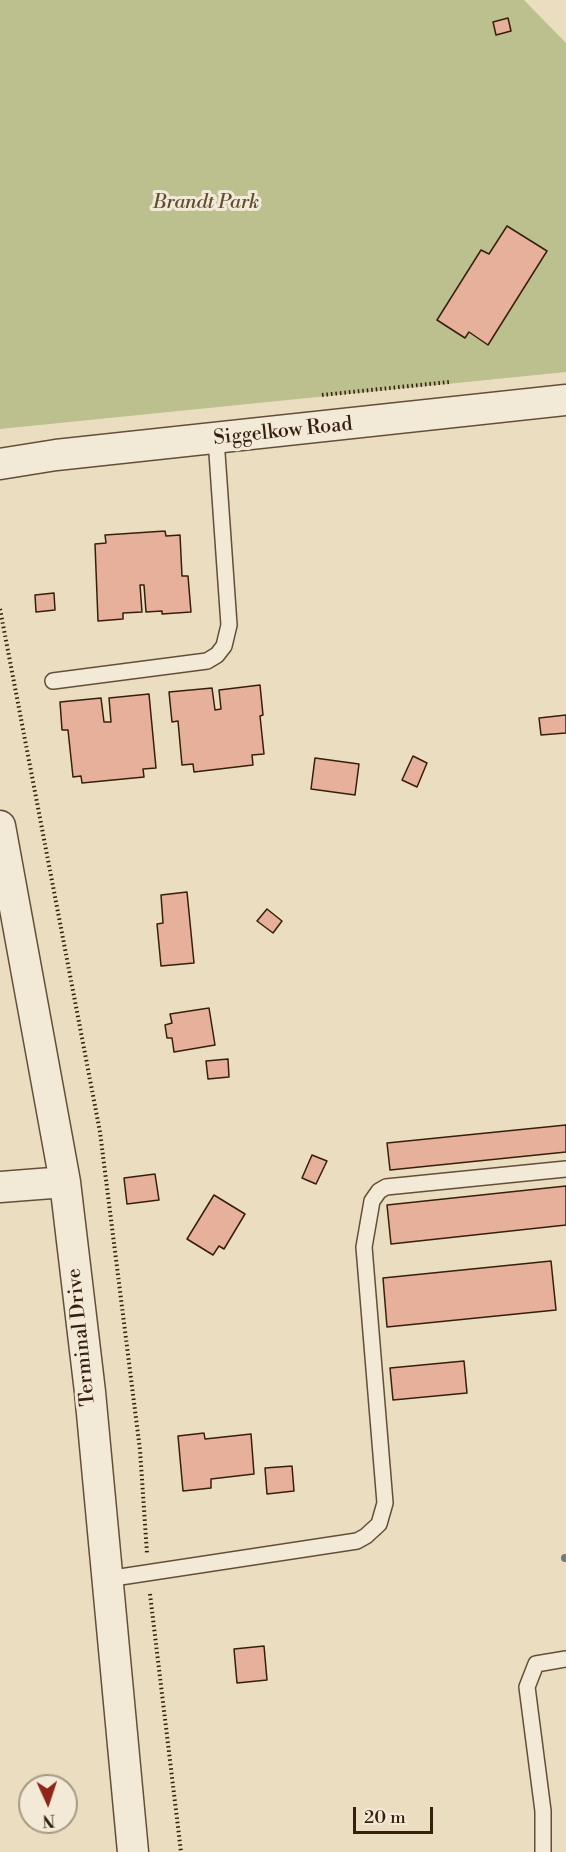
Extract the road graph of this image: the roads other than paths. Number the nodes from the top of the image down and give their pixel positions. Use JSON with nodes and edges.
{"nodes":[{"id":1,"x":566,"y":400,"type":"edge"},
{"id":2,"x":216,"y":440,"type":"junction"},
{"id":3,"x":0,"y":464,"type":"edge"},
{"id":4,"x":53,"y":681,"type":"dead end"},
{"id":5,"x":0,"y":826,"type":"edge"},
{"id":6,"x":566,"y":1169,"type":"edge"},
{"id":7,"x":65,"y":1182,"type":"junction"},
{"id":8,"x":0,"y":1187,"type":"edge"},
{"id":9,"x":107,"y":1579,"type":"junction"},
{"id":10,"x":566,"y":1659,"type":"edge"},
{"id":11,"x":133,"y":1852,"type":"edge"},
{"id":12,"x":543,"y":1852,"type":"edge"}],
"edges":[{"from":1,"to":2,"type":"street","name":"Siggelkow Road"},
{"from":2,"to":3,"type":"street","name":"Siggelkow Road"},
{"from":2,"to":4,"type":"lane"},
{"from":5,"to":7,"type":"street","name":"Terminal Drive"},
{"from":6,"to":9,"type":"lane"},
{"from":7,"to":8,"type":"street"},
{"from":7,"to":9,"type":"street","name":"Terminal Drive"},
{"from":9,"to":11,"type":"street","name":"Terminal Drive"},
{"from":10,"to":12,"type":"lane"}]}
